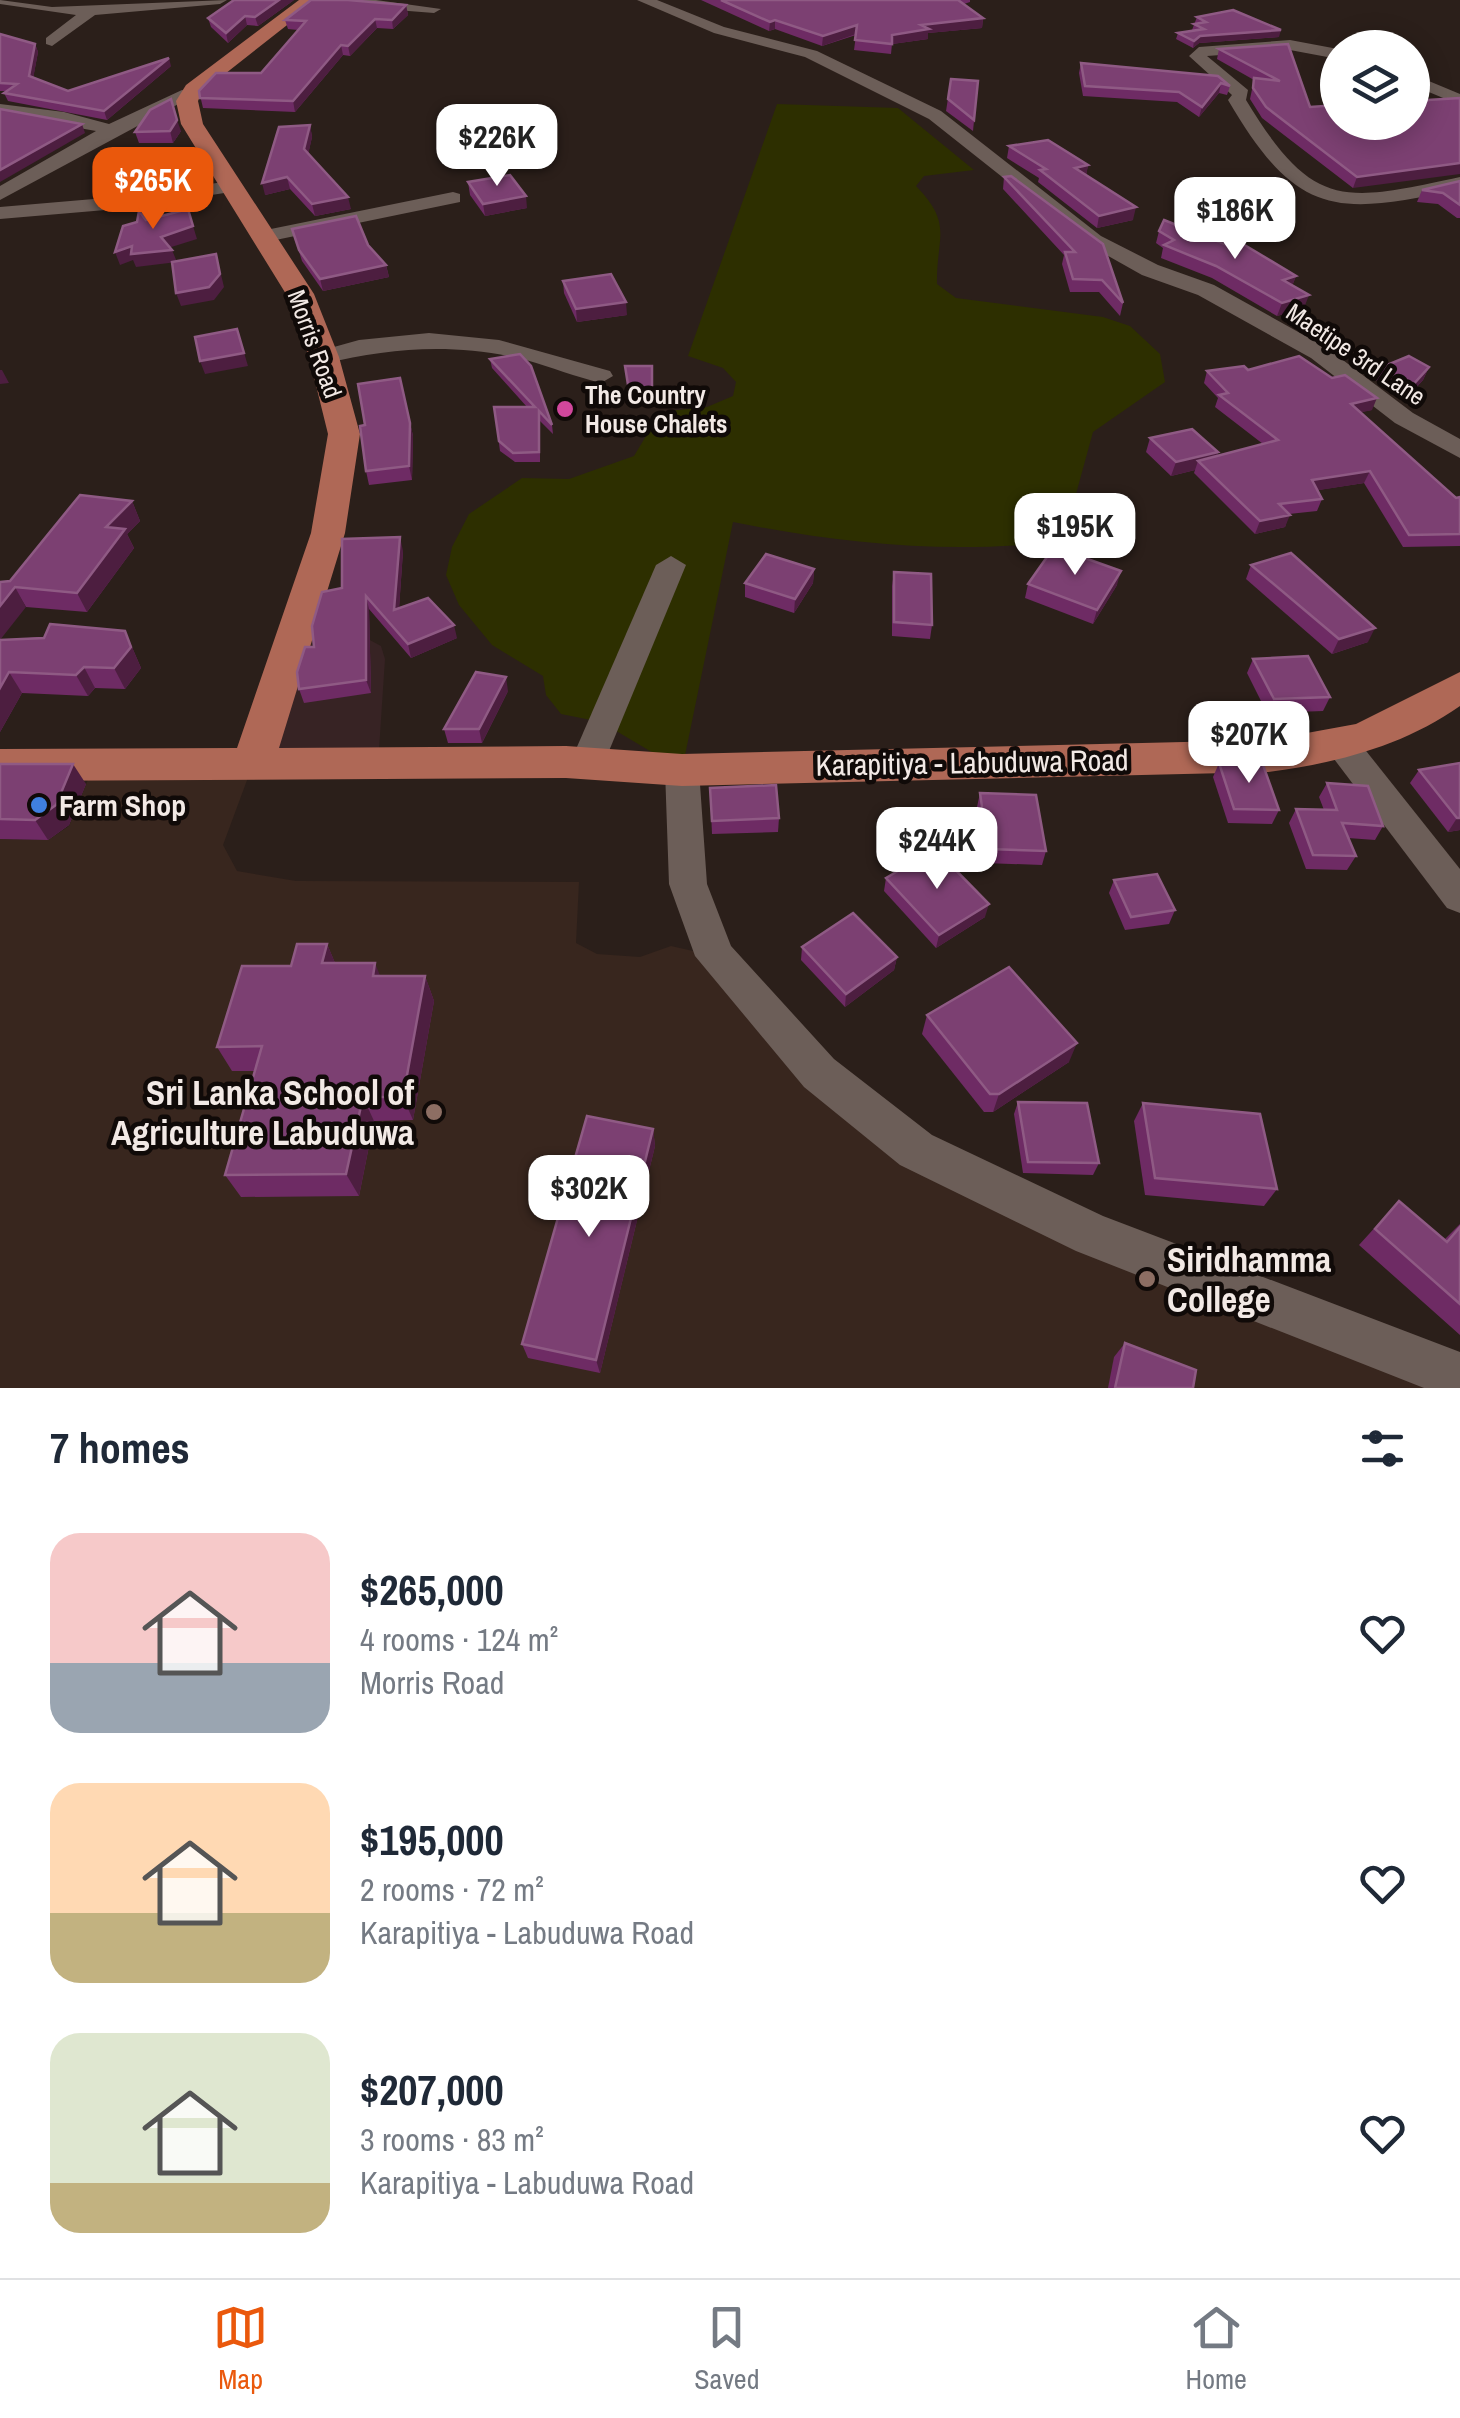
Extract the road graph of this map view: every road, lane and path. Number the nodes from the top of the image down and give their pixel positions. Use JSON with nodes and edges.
{"nodes":[{"id":1,"x":0,"y":0,"type":"edge"},
{"id":2,"x":220,"y":0,"type":"edge"},
{"id":3,"x":310,"y":0,"type":"edge"},
{"id":4,"x":320,"y":0,"type":"edge"},
{"id":5,"x":644,"y":0,"type":"edge"},
{"id":6,"x":703,"y":0,"type":"edge"},
{"id":7,"x":434,"y":9,"type":"dead end"},
{"id":8,"x":676,"y":10,"type":"junction"},
{"id":9,"x":91,"y":11,"type":"junction"},
{"id":10,"x":52,"y":41,"type":"dead end"},
{"id":11,"x":1320,"y":52,"type":"edge"},
{"id":12,"x":1430,"y":88,"type":"edge"},
{"id":13,"x":188,"y":94,"type":"junction"},
{"id":14,"x":1460,"y":100,"type":"edge"},
{"id":15,"x":4,"y":110,"type":"edge"},
{"id":16,"x":111,"y":130,"type":"junction"},
{"id":17,"x":1460,"y":183,"type":"edge"},
{"id":18,"x":230,"y":187,"type":"junction"},
{"id":19,"x":4,"y":190,"type":"edge"},
{"id":20,"x":453,"y":198,"type":"dead end"},
{"id":21,"x":0,"y":212,"type":"edge"},
{"id":22,"x":261,"y":237,"type":"junction"},
{"id":23,"x":324,"y":357,"type":"junction"},
{"id":24,"x":601,"y":376,"type":"dead end"},
{"id":25,"x":1460,"y":450,"type":"edge"},
{"id":26,"x":671,"y":565,"type":"dead end"},
{"id":27,"x":1460,"y":686,"type":"edge"},
{"id":28,"x":1343,"y":746,"type":"junction"},
{"id":29,"x":588,"y":763,"type":"junction"},
{"id":30,"x":254,"y":764,"type":"junction"},
{"id":31,"x":682,"y":770,"type":"junction"},
{"id":32,"x":5,"y":771,"type":"edge"},
{"id":33,"x":1460,"y":897,"type":"edge"},
{"id":34,"x":1460,"y":1377,"type":"edge"}],
"edges":[{"from":1,"to":9,"type":"street"},
{"from":2,"to":9,"type":"street"},
{"from":3,"to":13,"type":"main road"},
{"from":4,"to":7,"type":"street"},
{"from":5,"to":8,"type":"street","name":"Maetipe 3rd Lane"},
{"from":6,"to":8,"type":"street"},
{"from":8,"to":25,"type":"street","name":"Maetipe 3rd Lane"},
{"from":9,"to":10,"type":"street"},
{"from":11,"to":17,"type":"street"},
{"from":12,"to":14,"type":"street"},
{"from":13,"to":16,"type":"street"},
{"from":13,"to":18,"type":"main road","name":"Morris Road"},
{"from":15,"to":16,"type":"street"},
{"from":16,"to":19,"type":"street"},
{"from":18,"to":21,"type":"street"},
{"from":18,"to":22,"type":"main road","name":"Morris Road"},
{"from":20,"to":22,"type":"street"},
{"from":22,"to":23,"type":"main road","name":"Morris Road"},
{"from":23,"to":24,"type":"street"},
{"from":23,"to":30,"type":"main road","name":"Morris Road"},
{"from":26,"to":29,"type":"street"},
{"from":27,"to":28,"type":"main road","name":"Karapitiya - Labuduwa Road"},
{"from":28,"to":31,"type":"main road","name":"Karapitiya - Labuduwa Road"},
{"from":28,"to":33,"type":"street"},
{"from":29,"to":30,"type":"main road","name":"Karapitiya - Labuduwa Road"},
{"from":29,"to":31,"type":"main road","name":"Karapitiya - Labuduwa Road"},
{"from":30,"to":32,"type":"main road","name":"Karapitiya - Labuduwa Road"},
{"from":31,"to":34,"type":"street"}]}
